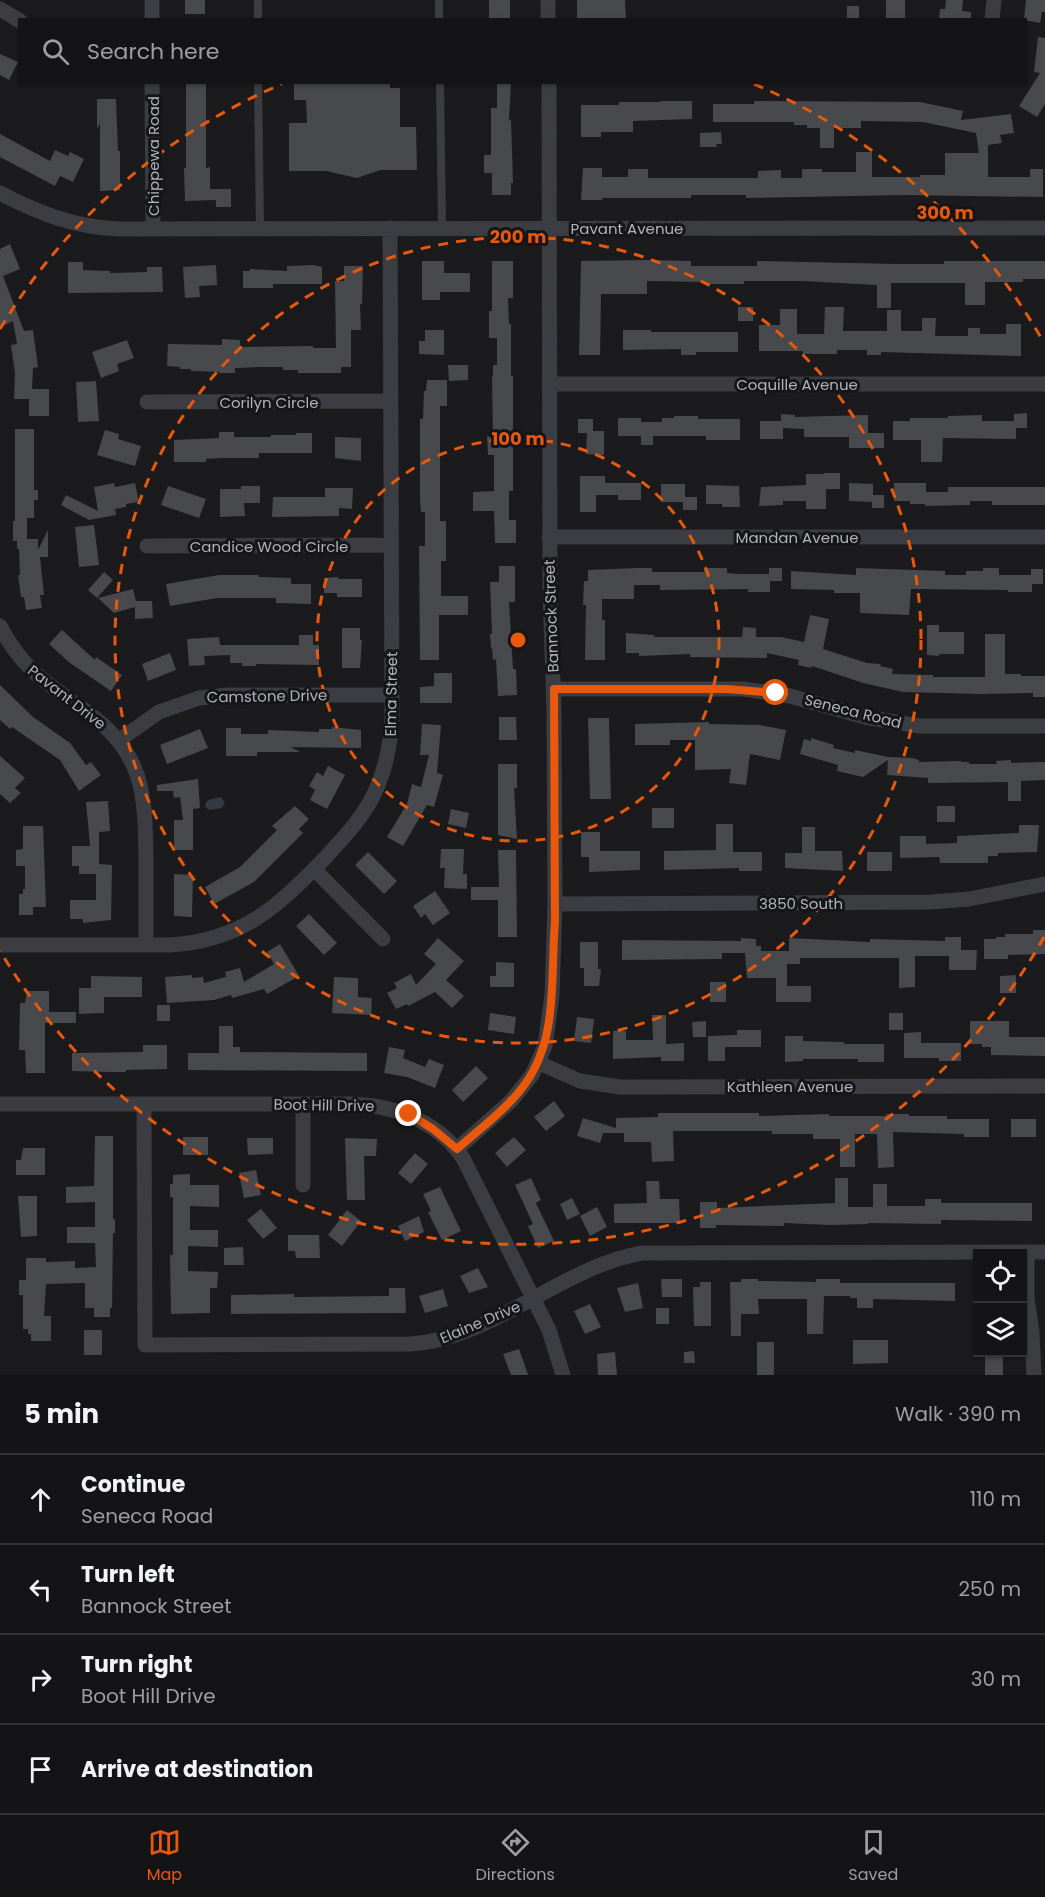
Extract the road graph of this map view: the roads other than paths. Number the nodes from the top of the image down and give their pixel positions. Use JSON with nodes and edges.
{"nodes":[{"id":1,"x":152,"y":0,"type":"edge"},
{"id":2,"x":258,"y":0,"type":"edge"},
{"id":3,"x":439,"y":0,"type":"edge"},
{"id":4,"x":548,"y":0,"type":"edge"},
{"id":5,"x":994,"y":0,"type":"edge"},
{"id":6,"x":0,"y":9,"type":"edge"},
{"id":7,"x":152,"y":18,"type":"edge"},
{"id":8,"x":258,"y":18,"type":"edge"},
{"id":9,"x":439,"y":18,"type":"edge"},
{"id":10,"x":548,"y":18,"type":"edge"},
{"id":11,"x":992,"y":18,"type":"edge"},
{"id":12,"x":18,"y":20,"type":"edge"},
{"id":13,"x":152,"y":84,"type":"edge"},
{"id":14,"x":258,"y":84,"type":"edge"},
{"id":15,"x":440,"y":84,"type":"edge"},
{"id":16,"x":549,"y":84,"type":"edge"},
{"id":17,"x":0,"y":193,"type":"edge"},
{"id":18,"x":390,"y":228,"type":"junction"},
{"id":19,"x":442,"y":228,"type":"junction"},
{"id":20,"x":549,"y":228,"type":"junction"},
{"id":21,"x":1045,"y":228,"type":"edge"},
{"id":22,"x":153,"y":229,"type":"junction"},
{"id":23,"x":260,"y":229,"type":"junction"},
{"id":24,"x":549,"y":384,"type":"junction"},
{"id":25,"x":1045,"y":384,"type":"edge"},
{"id":26,"x":391,"y":401,"type":"junction"},
{"id":27,"x":147,"y":402,"type":"dead end"},
{"id":28,"x":549,"y":537,"type":"junction"},
{"id":29,"x":1045,"y":537,"type":"edge"},
{"id":30,"x":147,"y":546,"type":"dead end"},
{"id":31,"x":391,"y":546,"type":"junction"},
{"id":32,"x":0,"y":626,"type":"edge"},
{"id":33,"x":554,"y":689,"type":"junction"},
{"id":34,"x":392,"y":695,"type":"junction"},
{"id":35,"x":1045,"y":726,"type":"edge"},
{"id":36,"x":118,"y":741,"type":"junction"},
{"id":37,"x":314,"y":869,"type":"junction"},
{"id":38,"x":1045,"y":884,"type":"edge"},
{"id":39,"x":555,"y":904,"type":"junction"},
{"id":40,"x":382,"y":939,"type":"dead end"},
{"id":41,"x":0,"y":945,"type":"edge"},
{"id":42,"x":146,"y":945,"type":"junction"},
{"id":43,"x":539,"y":1063,"type":"junction"},
{"id":44,"x":1045,"y":1086,"type":"edge"},
{"id":45,"x":0,"y":1104,"type":"edge"},
{"id":46,"x":144,"y":1104,"type":"junction"},
{"id":47,"x":303,"y":1104,"type":"junction"},
{"id":48,"x":457,"y":1149,"type":"junction"},
{"id":49,"x":303,"y":1185,"type":"dead end"},
{"id":50,"x":973,"y":1252,"type":"edge"},
{"id":51,"x":1027,"y":1252,"type":"edge"},
{"id":52,"x":1045,"y":1252,"type":"edge"},
{"id":53,"x":534,"y":1298,"type":"junction"},
{"id":54,"x":1027,"y":1298,"type":"edge"},
{"id":55,"x":563,"y":1375,"type":"edge"},
{"id":56,"x":1034,"y":1375,"type":"edge"}],
"edges":[{"from":1,"to":7,"type":"street"},
{"from":2,"to":8,"type":"lane"},
{"from":3,"to":9,"type":"lane"},
{"from":4,"to":10,"type":"street"},
{"from":5,"to":11,"type":"street"},
{"from":6,"to":12,"type":"street"},
{"from":13,"to":22,"type":"street","name":"Chippewa Road"},
{"from":14,"to":23,"type":"lane"},
{"from":15,"to":19,"type":"lane"},
{"from":16,"to":20,"type":"street","name":"Bannock Street"},
{"from":17,"to":22,"type":"street","name":"Pavant Avenue"},
{"from":18,"to":19,"type":"street","name":"Pavant Avenue"},
{"from":18,"to":23,"type":"street","name":"Pavant Avenue"},
{"from":18,"to":26,"type":"street","name":"Elma Street"},
{"from":19,"to":20,"type":"street","name":"Pavant Avenue"},
{"from":20,"to":21,"type":"street","name":"Pavant Avenue"},
{"from":20,"to":24,"type":"street","name":"Bannock Street"},
{"from":22,"to":23,"type":"street","name":"Pavant Avenue"},
{"from":24,"to":25,"type":"street","name":"Coquille Avenue"},
{"from":24,"to":28,"type":"street","name":"Bannock Street"},
{"from":26,"to":27,"type":"street","name":"Corilyn Circle"},
{"from":26,"to":31,"type":"street","name":"Elma Street"},
{"from":28,"to":29,"type":"street","name":"Mandan Avenue"},
{"from":28,"to":33,"type":"street","name":"Bannock Street"},
{"from":30,"to":31,"type":"street","name":"Candice Wood Circle"},
{"from":31,"to":34,"type":"street","name":"Elma Street"},
{"from":32,"to":36,"type":"street","name":"Pavant Drive"},
{"from":33,"to":35,"type":"street","name":"Seneca Road"},
{"from":33,"to":39,"type":"street","name":"Bannock Street"},
{"from":34,"to":36,"type":"street","name":"Camstone Drive"},
{"from":34,"to":37,"type":"street","name":"Elma Street"},
{"from":36,"to":42,"type":"street","name":"Pavant Drive"},
{"from":37,"to":40,"type":"street"},
{"from":37,"to":42,"type":"street","name":"Elma Street"},
{"from":38,"to":39,"type":"street","name":"3850 South"},
{"from":39,"to":43,"type":"street","name":"Bannock Street"},
{"from":41,"to":42,"type":"street","name":"Elma Street"},
{"from":43,"to":44,"type":"street","name":"Kathleen Avenue"},
{"from":43,"to":48,"type":"street","name":"Bannock Street"},
{"from":45,"to":46,"type":"street","name":"Boot Hill Drive"},
{"from":46,"to":47,"type":"street","name":"Boot Hill Drive"},
{"from":46,"to":53,"type":"street","name":"Elaine Drive"},
{"from":47,"to":48,"type":"street","name":"Boot Hill Drive"},
{"from":47,"to":49,"type":"street"},
{"from":48,"to":53,"type":"street","name":"Boot Hill Drive"},
{"from":50,"to":53,"type":"street","name":"Elaine Drive"},
{"from":51,"to":52,"type":"street","name":"Elaine Drive"},
{"from":53,"to":55,"type":"street","name":"Boot Hill Drive"},
{"from":54,"to":56,"type":"street"}]}
